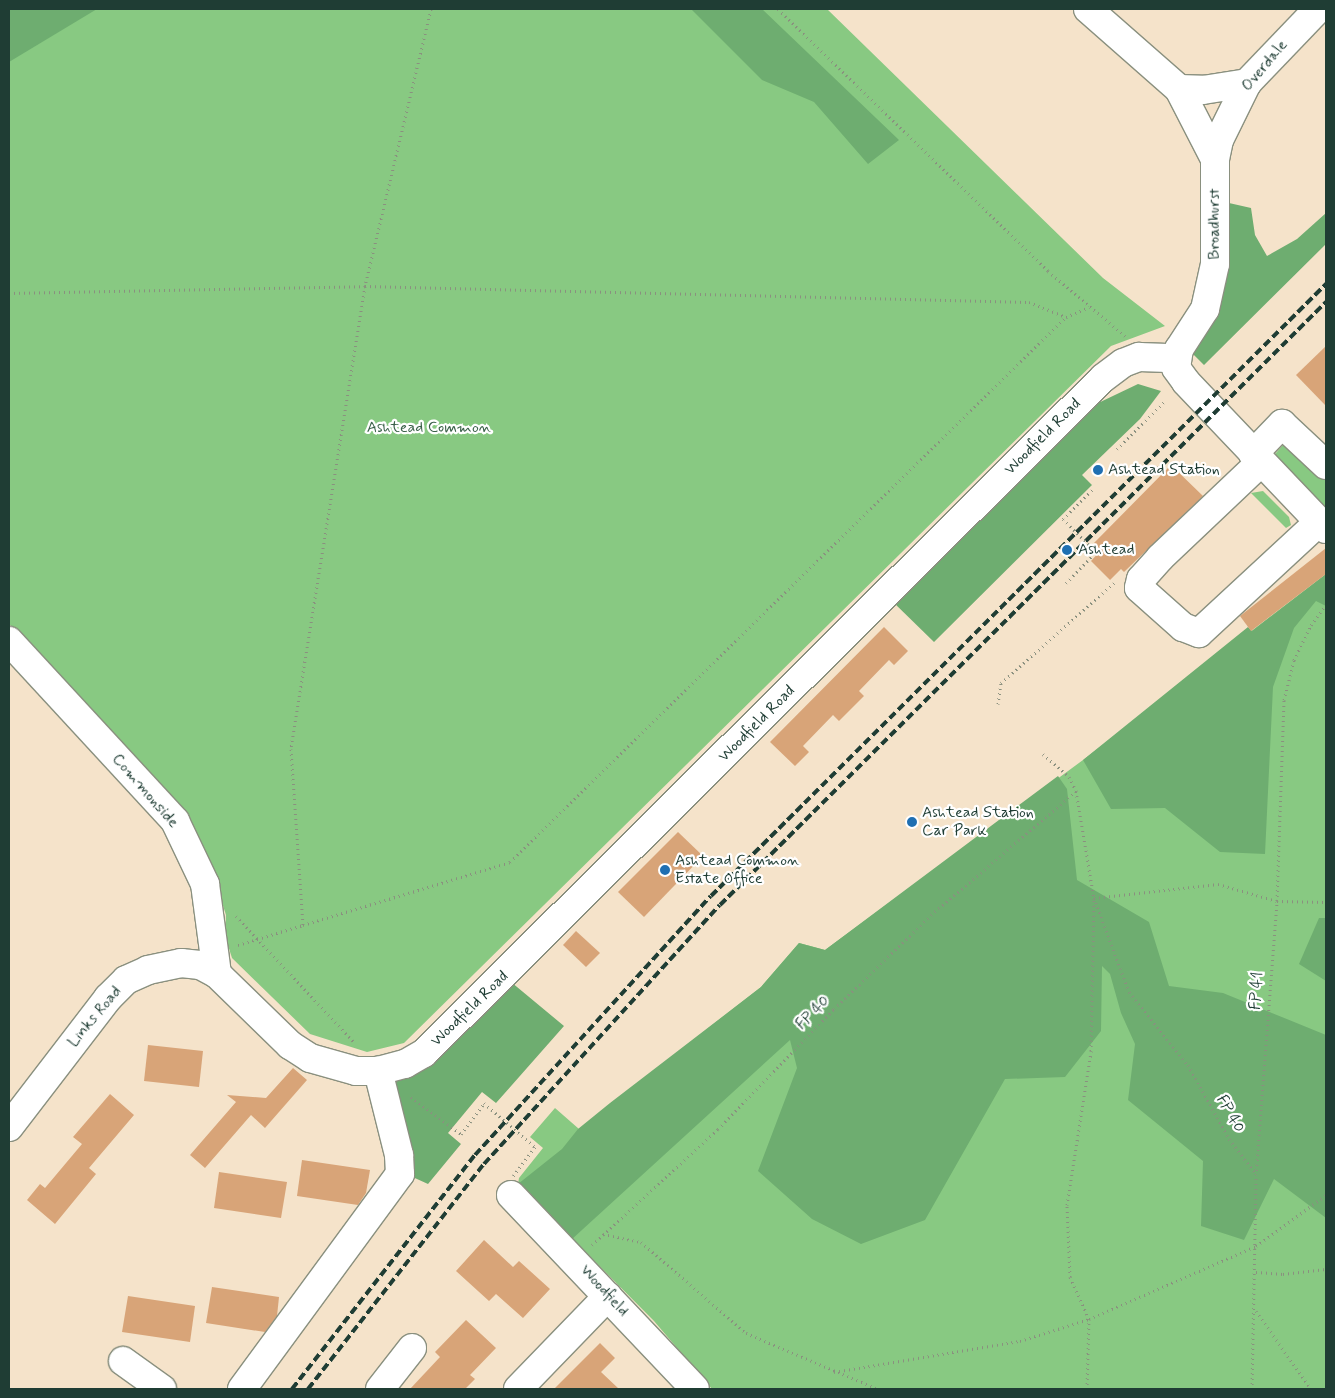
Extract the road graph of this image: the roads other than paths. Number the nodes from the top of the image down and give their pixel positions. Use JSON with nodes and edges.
{"nodes":[{"id":1,"x":1088,"y":9,"type":"edge"},
{"id":2,"x":1318,"y":9,"type":"edge"},
{"id":3,"x":1247,"y":83,"type":"junction"},
{"id":4,"x":1179,"y":89,"type":"junction"},
{"id":5,"x":1215,"y":159,"type":"junction"},
{"id":6,"x":1176,"y":363,"type":"junction"},
{"id":7,"x":1257,"y":458,"type":"junction"},
{"id":8,"x":1326,"y":465,"type":"edge"},
{"id":9,"x":1323,"y":526,"type":"edge"},
{"id":10,"x":9,"y":641,"type":"edge"},
{"id":11,"x":215,"y":964,"type":"junction"},
{"id":12,"x":329,"y":1065,"type":"joint"},
{"id":13,"x":378,"y":1072,"type":"junction"},
{"id":14,"x":9,"y":1127,"type":"edge"},
{"id":15,"x":512,"y":1185,"type":"road end"},
{"id":16,"x":608,"y":1296,"type":"junction"},
{"id":17,"x":412,"y":1348,"type":"dead end"},
{"id":18,"x":123,"y":1361,"type":"dead end"},
{"id":19,"x":162,"y":1389,"type":"edge"},
{"id":20,"x":242,"y":1389,"type":"edge"},
{"id":21,"x":380,"y":1389,"type":"edge"},
{"id":22,"x":518,"y":1389,"type":"edge"},
{"id":23,"x":695,"y":1389,"type":"edge"}],
"edges":[{"from":1,"to":4,"type":"street","name":"Broadhurst"},
{"from":2,"to":3,"type":"street","name":"Overdale"},
{"from":3,"to":4,"type":"street"},
{"from":3,"to":5,"type":"street","name":"Overdale"},
{"from":4,"to":5,"type":"street","name":"Broadhurst"},
{"from":5,"to":6,"type":"street","name":"Broadhurst"},
{"from":6,"to":7,"type":"street"},
{"from":6,"to":13,"type":"street","name":"Woodfield Road"},
{"from":7,"to":8,"type":"street"},
{"from":7,"to":9,"type":"street"},
{"from":7,"to":9,"type":"street"},
{"from":10,"to":11,"type":"street","name":"Commonside"},
{"from":11,"to":12,"type":"street","name":"Links Road"},
{"from":11,"to":14,"type":"street","name":"Links Road"},
{"from":12,"to":13,"type":"street","name":"Woodfield Road"},
{"from":13,"to":20,"type":"street"},
{"from":15,"to":16,"type":"street","name":"Woodfield"},
{"from":16,"to":22,"type":"street"},
{"from":16,"to":23,"type":"street","name":"Woodfield"},
{"from":17,"to":21,"type":"street"},
{"from":18,"to":19,"type":"street"}]}
